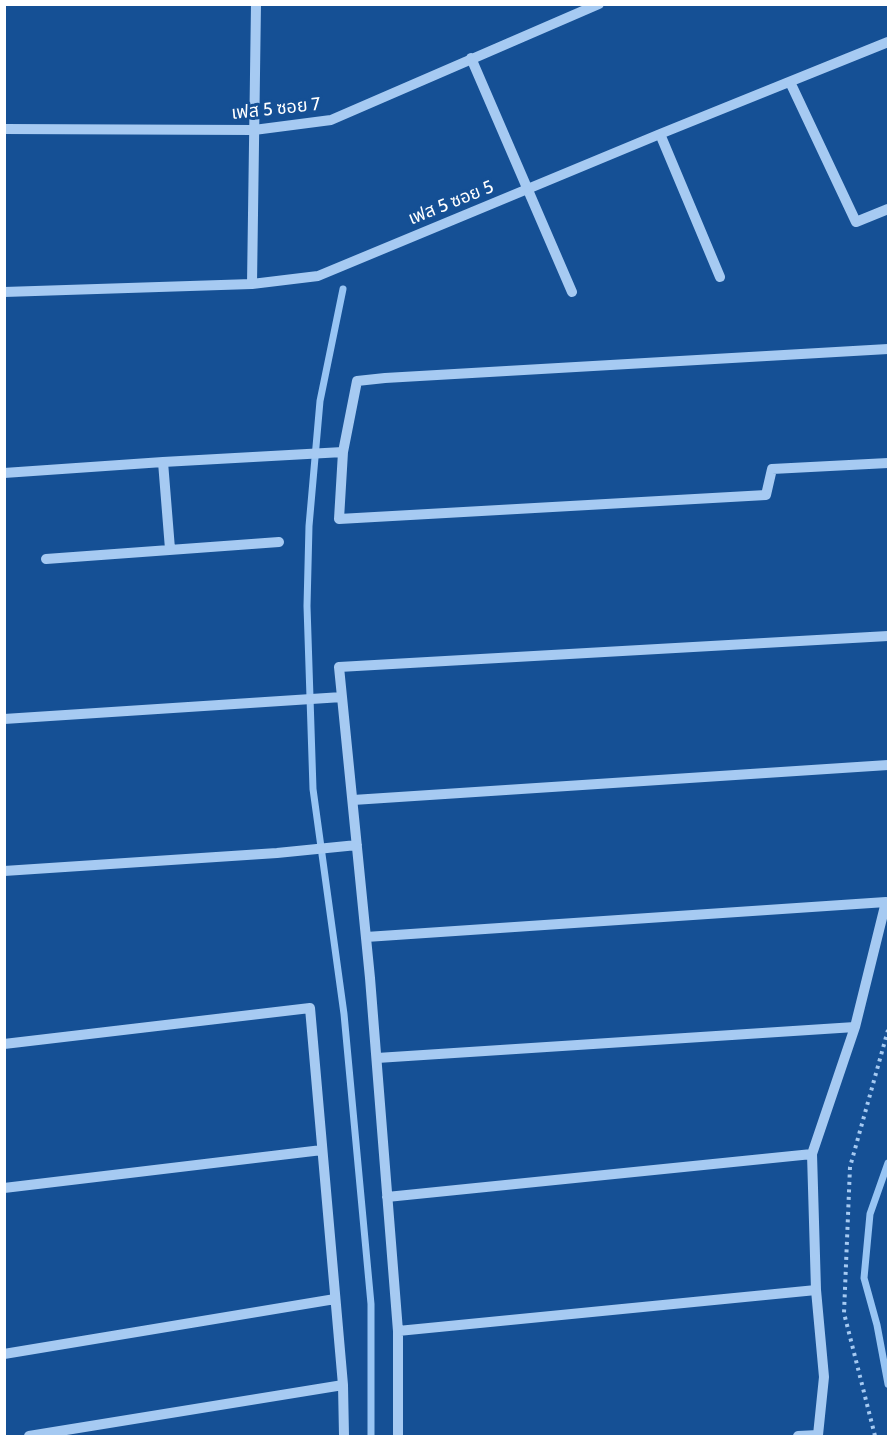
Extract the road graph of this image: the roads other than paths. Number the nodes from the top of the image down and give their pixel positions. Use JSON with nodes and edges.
{"nodes":[{"id":1,"x":256,"y":4,"type":"edge"},
{"id":2,"x":599,"y":4,"type":"edge"},
{"id":3,"x":888,"y":42,"type":"edge"},
{"id":4,"x":471,"y":58,"type":"junction"},
{"id":5,"x":790,"y":82,"type":"junction"},
{"id":6,"x":4,"y":129,"type":"edge"},
{"id":7,"x":254,"y":130,"type":"junction"},
{"id":8,"x":660,"y":134,"type":"junction"},
{"id":9,"x":528,"y":189,"type":"junction"},
{"id":10,"x":888,"y":209,"type":"edge"},
{"id":11,"x":720,"y":277,"type":"dead end"},
{"id":12,"x":252,"y":284,"type":"junction"},
{"id":13,"x":4,"y":292,"type":"edge"},
{"id":14,"x":572,"y":292,"type":"dead end"},
{"id":15,"x":888,"y":349,"type":"edge"},
{"id":16,"x":343,"y":452,"type":"junction"},
{"id":17,"x":163,"y":462,"type":"junction"},
{"id":18,"x":888,"y":464,"type":"edge"},
{"id":19,"x":4,"y":473,"type":"edge"},
{"id":20,"x":279,"y":542,"type":"dead end"},
{"id":21,"x":170,"y":549,"type":"junction"},
{"id":22,"x":46,"y":559,"type":"dead end"},
{"id":23,"x":888,"y":636,"type":"edge"},
{"id":24,"x":342,"y":697,"type":"junction"},
{"id":25,"x":4,"y":719,"type":"edge"},
{"id":26,"x":888,"y":765,"type":"edge"},
{"id":27,"x":353,"y":800,"type":"junction"},
{"id":28,"x":357,"y":845,"type":"junction"},
{"id":29,"x":4,"y":871,"type":"edge"},
{"id":30,"x":366,"y":937,"type":"junction"},
{"id":31,"x":855,"y":1027,"type":"junction"},
{"id":32,"x":4,"y":1044,"type":"edge"},
{"id":33,"x":377,"y":1058,"type":"junction"},
{"id":34,"x":322,"y":1150,"type":"junction"},
{"id":35,"x":812,"y":1154,"type":"junction"},
{"id":36,"x":4,"y":1188,"type":"edge"},
{"id":37,"x":387,"y":1197,"type":"junction"},
{"id":38,"x":816,"y":1290,"type":"junction"},
{"id":39,"x":335,"y":1299,"type":"junction"},
{"id":40,"x":398,"y":1331,"type":"junction"},
{"id":41,"x":4,"y":1354,"type":"edge"},
{"id":42,"x":343,"y":1385,"type":"junction"},
{"id":43,"x":29,"y":1437,"type":"edge"},
{"id":44,"x":344,"y":1437,"type":"edge"},
{"id":45,"x":398,"y":1437,"type":"edge"},
{"id":46,"x":798,"y":1437,"type":"edge"}],
"edges":[{"from":1,"to":7,"type":"street"},
{"from":2,"to":4,"type":"street","name":"เฟส 5 ซอย 7"},
{"from":3,"to":5,"type":"street","name":"เฟส 5 ซอย 5"},
{"from":4,"to":7,"type":"street","name":"เฟส 5 ซอย 7"},
{"from":4,"to":9,"type":"street"},
{"from":5,"to":8,"type":"street","name":"เฟส 5 ซอย 5"},
{"from":5,"to":10,"type":"street"},
{"from":6,"to":7,"type":"street","name":"เฟส 5 ซอย 7"},
{"from":7,"to":12,"type":"street"},
{"from":8,"to":9,"type":"street","name":"เฟส 5 ซอย 5"},
{"from":8,"to":11,"type":"street"},
{"from":9,"to":12,"type":"street","name":"เฟส 5 ซอย 5"},
{"from":9,"to":14,"type":"street"},
{"from":12,"to":13,"type":"street","name":"เฟส 5 ซอย 5"},
{"from":15,"to":16,"type":"street"},
{"from":16,"to":17,"type":"street"},
{"from":16,"to":18,"type":"street"},
{"from":17,"to":19,"type":"street"},
{"from":17,"to":21,"type":"street"},
{"from":20,"to":21,"type":"street"},
{"from":21,"to":22,"type":"street"},
{"from":23,"to":24,"type":"street"},
{"from":24,"to":25,"type":"street"},
{"from":24,"to":27,"type":"street"},
{"from":26,"to":27,"type":"street"},
{"from":27,"to":28,"type":"street"},
{"from":28,"to":29,"type":"street"},
{"from":28,"to":30,"type":"street"},
{"from":30,"to":31,"type":"street"},
{"from":30,"to":33,"type":"street"},
{"from":31,"to":33,"type":"street"},
{"from":31,"to":35,"type":"street"},
{"from":32,"to":34,"type":"street"},
{"from":33,"to":37,"type":"street"},
{"from":34,"to":36,"type":"street"},
{"from":34,"to":39,"type":"street"},
{"from":35,"to":37,"type":"street"},
{"from":35,"to":38,"type":"street"},
{"from":37,"to":40,"type":"street"},
{"from":38,"to":40,"type":"street"},
{"from":38,"to":46,"type":"street"},
{"from":39,"to":41,"type":"street"},
{"from":39,"to":42,"type":"street"},
{"from":40,"to":45,"type":"street"},
{"from":42,"to":43,"type":"street"},
{"from":42,"to":44,"type":"street"}]}
